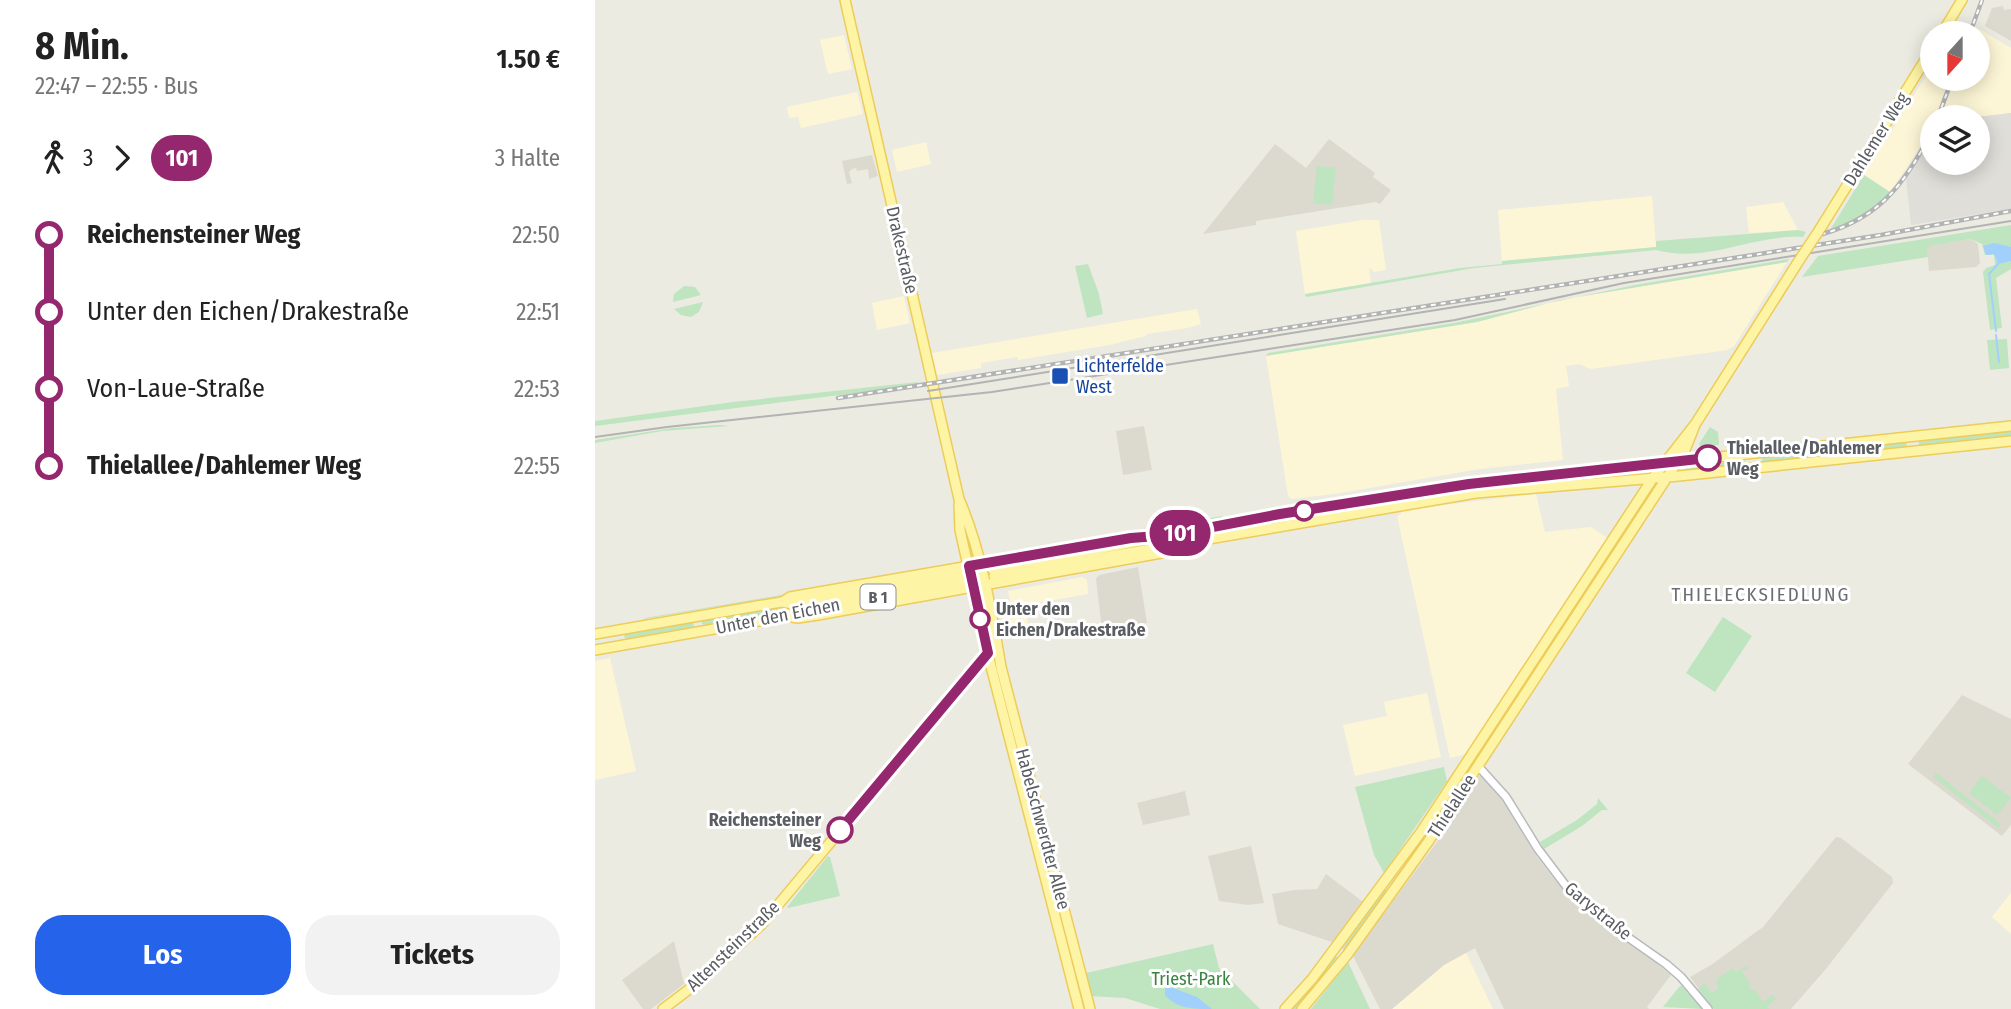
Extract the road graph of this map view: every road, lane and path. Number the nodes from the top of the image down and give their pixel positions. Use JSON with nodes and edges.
{"nodes":[{"id":1,"x":845,"y":0,"type":"edge"},
{"id":2,"x":1962,"y":0,"type":"edge"},
{"id":3,"x":1949,"y":21,"type":"edge"},
{"id":4,"x":1920,"y":68,"type":"edge"},
{"id":5,"x":1696,"y":423,"type":"junction"},
{"id":6,"x":2011,"y":426,"type":"edge"},
{"id":7,"x":2011,"y":441,"type":"edge"},
{"id":8,"x":1677,"y":461,"type":"junction"},
{"id":9,"x":1664,"y":463,"type":"junction"},
{"id":10,"x":1666,"y":477,"type":"junction"},
{"id":11,"x":1653,"y":478,"type":"junction"},
{"id":12,"x":1442,"y":489,"type":"junction"},
{"id":13,"x":959,"y":499,"type":"junction"},
{"id":14,"x":1444,"y":499,"type":"junction"},
{"id":15,"x":1171,"y":535,"type":"junction"},
{"id":16,"x":1178,"y":546,"type":"junction"},
{"id":17,"x":979,"y":564,"type":"junction"},
{"id":18,"x":969,"y":566,"type":"junction"},
{"id":19,"x":984,"y":586,"type":"junction"},
{"id":20,"x":973,"y":588,"type":"junction"},
{"id":21,"x":782,"y":602,"type":"junction"},
{"id":22,"x":787,"y":616,"type":"junction"},
{"id":23,"x":595,"y":634,"type":"edge"},
{"id":24,"x":1542,"y":646,"type":"junction"},
{"id":25,"x":999,"y":648,"type":"junction"},
{"id":26,"x":595,"y":650,"type":"edge"},
{"id":27,"x":988,"y":653,"type":"junction"},
{"id":28,"x":1552,"y":653,"type":"junction"},
{"id":29,"x":1469,"y":759,"type":"junction"},
{"id":30,"x":1478,"y":766,"type":"junction"},
{"id":31,"x":1453,"y":784,"type":"junction"},
{"id":32,"x":1457,"y":800,"type":"junction"},
{"id":33,"x":1384,"y":883,"type":"junction"},
{"id":34,"x":1394,"y":890,"type":"junction"},
{"id":35,"x":1336,"y":947,"type":"junction"},
{"id":36,"x":1347,"y":955,"type":"junction"},
{"id":37,"x":663,"y":1009,"type":"edge"},
{"id":38,"x":1079,"y":1009,"type":"edge"},
{"id":39,"x":1090,"y":1009,"type":"edge"},
{"id":40,"x":1285,"y":1009,"type":"edge"},
{"id":41,"x":1302,"y":1009,"type":"edge"},
{"id":42,"x":1707,"y":1009,"type":"edge"}],
"edges":[{"from":1,"to":13,"type":"main road","name":"Drakestraße"},
{"from":2,"to":3,"type":"main road"},
{"from":4,"to":5,"type":"main road","name":"Dahlemer Weg","bridge":true},
{"from":5,"to":8,"type":"main road"},
{"from":5,"to":9,"type":"main road"},
{"from":6,"to":8,"type":"main road"},
{"from":7,"to":10,"type":"main road"},
{"from":8,"to":9,"type":"main road"},
{"from":8,"to":10,"type":"main road"},
{"from":9,"to":11,"type":"main road","name":"Thielallee"},
{"from":9,"to":12,"type":"main road"},
{"from":10,"to":11,"type":"main road"},
{"from":10,"to":28,"type":"main road","name":"Thielallee"},
{"from":11,"to":14,"type":"main road"},
{"from":11,"to":24,"type":"main road","name":"Thielallee"},
{"from":12,"to":14,"type":"main road"},
{"from":12,"to":15,"type":"main road"},
{"from":13,"to":17,"type":"main road","name":"Drakestraße"},
{"from":13,"to":18,"type":"main road","name":"Drakestraße"},
{"from":14,"to":16,"type":"main road"},
{"from":15,"to":16,"type":"main road"},
{"from":15,"to":17,"type":"main road"},
{"from":16,"to":19,"type":"main road"},
{"from":17,"to":18,"type":"main road"},
{"from":17,"to":19,"type":"main road","name":"Drakestraße"},
{"from":18,"to":20,"type":"main road","name":"Habelschwerdter Allee"},
{"from":18,"to":21,"type":"main road"},
{"from":19,"to":20,"type":"main road"},
{"from":19,"to":25,"type":"main road","name":"Habelschwerdter Allee"},
{"from":20,"to":22,"type":"main road"},
{"from":20,"to":27,"type":"main road","name":"Habelschwerdter Allee"},
{"from":21,"to":22,"type":"main road","name":"Unter den Eichen","number":"B 1"},
{"from":21,"to":23,"type":"main road","name":"Unter den Eichen","number":"B 1"},
{"from":22,"to":26,"type":"main road","name":"Unter den Eichen","number":"B 1"},
{"from":24,"to":28,"type":"main road"},
{"from":24,"to":29,"type":"main road","name":"Thielallee"},
{"from":25,"to":27,"type":"main road"},
{"from":25,"to":39,"type":"main road","name":"Habelschwerdter Allee"},
{"from":27,"to":37,"type":"main road","name":"Altensteinstraße"},
{"from":27,"to":38,"type":"main road","name":"Habelschwerdter Allee"},
{"from":28,"to":30,"type":"main road","name":"Thielallee"},
{"from":29,"to":30,"type":"main road"},
{"from":29,"to":31,"type":"main road","name":"Thielallee"},
{"from":30,"to":32,"type":"main road","name":"Thielallee"},
{"from":30,"to":42,"type":"street","name":"Garystraße"},
{"from":31,"to":32,"type":"main road"},
{"from":31,"to":33,"type":"main road","name":"Thielallee"},
{"from":32,"to":34,"type":"main road","name":"Thielallee"},
{"from":33,"to":34,"type":"main road"},
{"from":33,"to":35,"type":"main road","name":"Thielallee"},
{"from":34,"to":36,"type":"main road","name":"Thielallee"},
{"from":35,"to":36,"type":"main road"},
{"from":35,"to":40,"type":"main road","name":"Thielallee"},
{"from":36,"to":41,"type":"main road","name":"Thielallee"}]}
